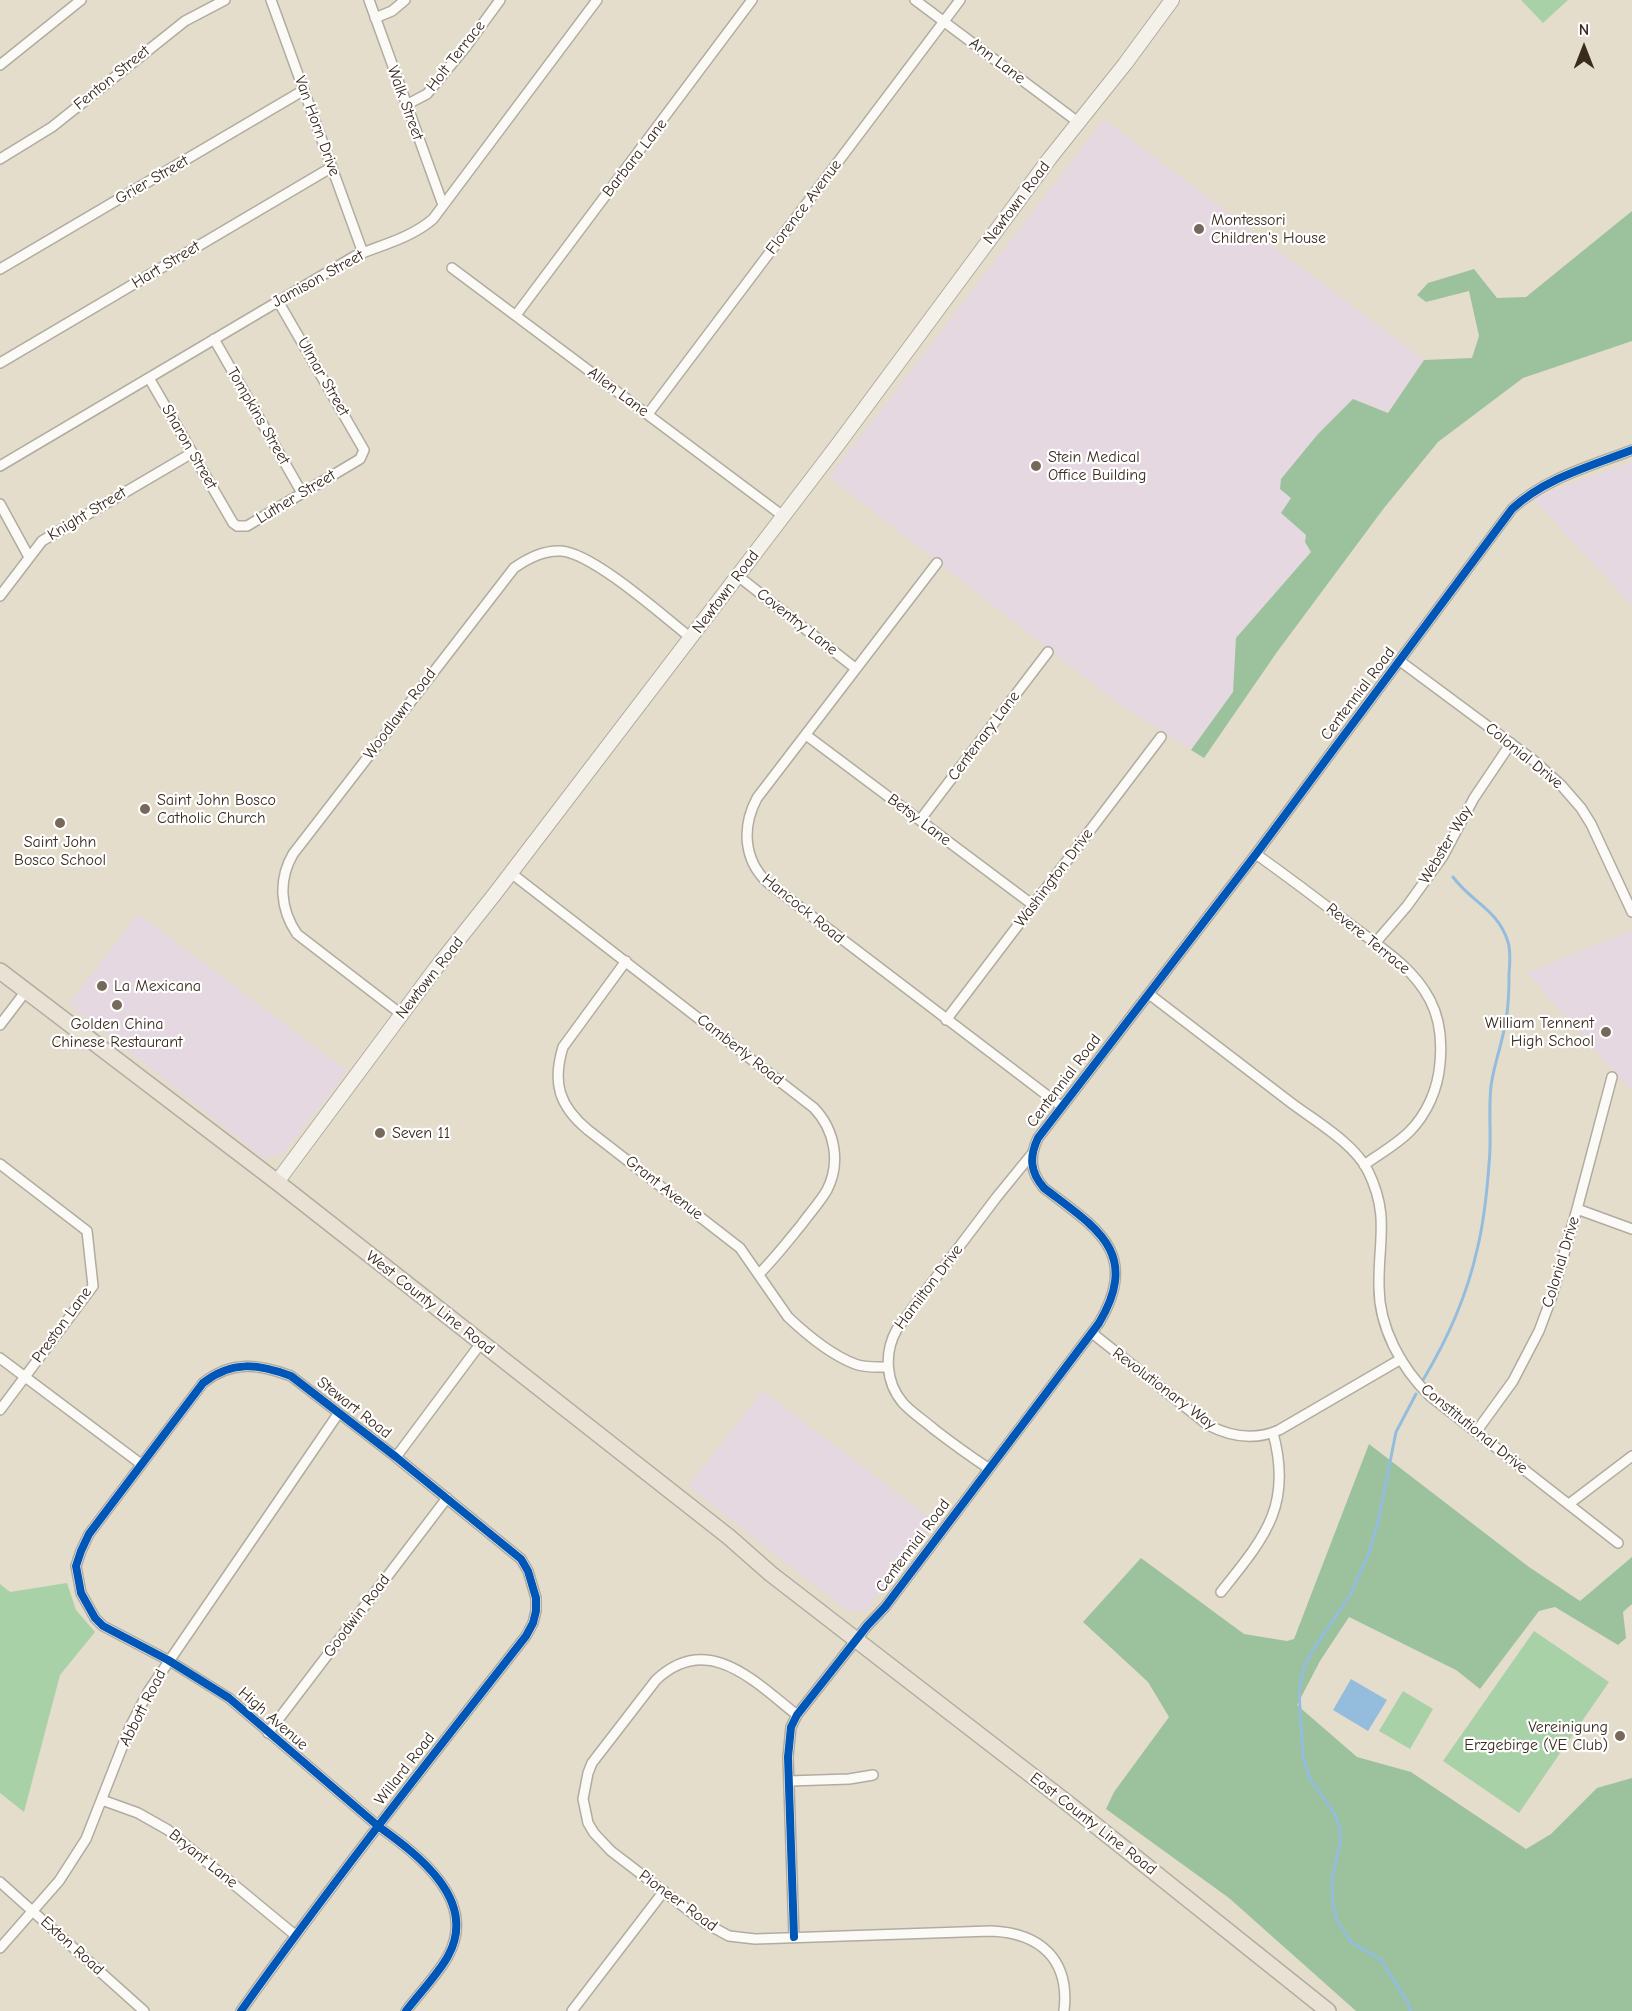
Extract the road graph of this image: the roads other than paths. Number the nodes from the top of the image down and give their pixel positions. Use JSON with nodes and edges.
{"nodes":[{"id":1,"x":81,"y":0,"type":"edge"},
{"id":2,"x":225,"y":0,"type":"edge"},
{"id":3,"x":271,"y":0,"type":"edge"},
{"id":4,"x":369,"y":0,"type":"edge"},
{"id":5,"x":405,"y":0,"type":"edge"},
{"id":6,"x":500,"y":0,"type":"edge"},
{"id":7,"x":597,"y":0,"type":"edge"},
{"id":8,"x":752,"y":0,"type":"edge"},
{"id":9,"x":915,"y":0,"type":"edge"},
{"id":10,"x":960,"y":0,"type":"edge"},
{"id":11,"x":1172,"y":0,"type":"edge"},
{"id":12,"x":375,"y":18,"type":"junction"},
{"id":13,"x":944,"y":22,"type":"junction"},
{"id":14,"x":0,"y":65,"type":"edge"},
{"id":15,"x":304,"y":90,"type":"junction"},
{"id":16,"x":406,"y":105,"type":"junction"},
{"id":17,"x":1078,"y":122,"type":"junction"},
{"id":18,"x":0,"y":159,"type":"edge"},
{"id":19,"x":332,"y":167,"type":"junction"},
{"id":20,"x":443,"y":205,"type":"junction"},
{"id":21,"x":363,"y":253,"type":"junction"},
{"id":22,"x":452,"y":268,"type":"dead end"},
{"id":23,"x":0,"y":269,"type":"edge"},
{"id":24,"x":278,"y":301,"type":"junction"},
{"id":25,"x":516,"y":315,"type":"junction"},
{"id":26,"x":214,"y":339,"type":"junction"},
{"id":27,"x":0,"y":363,"type":"edge"},
{"id":28,"x":149,"y":378,"type":"junction"},
{"id":29,"x":648,"y":414,"type":"junction"},
{"id":30,"x":1632,"y":450,"type":"edge"},
{"id":31,"x":192,"y":453,"type":"junction"},
{"id":32,"x":363,"y":454,"type":"joint"},
{"id":33,"x":0,"y":466,"type":"edge"},
{"id":34,"x":302,"y":493,"type":"junction"},
{"id":35,"x":0,"y":504,"type":"edge"},
{"id":36,"x":229,"y":516,"type":"joint"},
{"id":37,"x":783,"y":516,"type":"junction"},
{"id":38,"x":29,"y":556,"type":"junction"},
{"id":39,"x":937,"y":563,"type":"dead end"},
{"id":40,"x":738,"y":576,"type":"junction"},
{"id":41,"x":0,"y":596,"type":"edge"},
{"id":42,"x":691,"y":638,"type":"junction"},
{"id":43,"x":1048,"y":652,"type":"dead end"},
{"id":44,"x":1400,"y":661,"type":"junction"},
{"id":45,"x":855,"y":668,"type":"junction"},
{"id":46,"x":806,"y":735,"type":"junction"},
{"id":47,"x":1161,"y":737,"type":"dead end"},
{"id":48,"x":1511,"y":743,"type":"junction"},
{"id":49,"x":920,"y":820,"type":"junction"},
{"id":50,"x":1256,"y":854,"type":"junction"},
{"id":51,"x":511,"y":873,"type":"junction"},
{"id":52,"x":1033,"y":905,"type":"junction"},
{"id":53,"x":1632,"y":912,"type":"edge"},
{"id":54,"x":1376,"y":942,"type":"junction"},
{"id":55,"x":626,"y":961,"type":"junction"},
{"id":56,"x":0,"y":971,"type":"edge"},
{"id":57,"x":26,"y":991,"type":"junction"},
{"id":58,"x":1149,"y":994,"type":"junction"},
{"id":59,"x":401,"y":1014,"type":"junction"},
{"id":60,"x":946,"y":1020,"type":"junction"},
{"id":61,"x":0,"y":1025,"type":"edge"},
{"id":62,"x":1612,"y":1077,"type":"dead end"},
{"id":63,"x":1061,"y":1106,"type":"junction"},
{"id":64,"x":1031,"y":1155,"type":"junction"},
{"id":65,"x":0,"y":1164,"type":"edge"},
{"id":66,"x":1364,"y":1165,"type":"junction"},
{"id":67,"x":277,"y":1182,"type":"junction"},
{"id":68,"x":1577,"y":1209,"type":"junction"},
{"id":69,"x":1632,"y":1228,"type":"edge"},
{"id":70,"x":759,"y":1274,"type":"junction"},
{"id":71,"x":1092,"y":1333,"type":"junction"},
{"id":72,"x":481,"y":1343,"type":"junction"},
{"id":73,"x":0,"y":1358,"type":"edge"},
{"id":74,"x":1401,"y":1359,"type":"junction"},
{"id":75,"x":888,"y":1366,"type":"junction"},
{"id":76,"x":24,"y":1377,"type":"junction"},
{"id":77,"x":0,"y":1410,"type":"edge"},
{"id":78,"x":338,"y":1414,"type":"junction"},
{"id":79,"x":1476,"y":1432,"type":"junction"},
{"id":80,"x":1273,"y":1433,"type":"junction"},
{"id":81,"x":1632,"y":1456,"type":"edge"},
{"id":82,"x":396,"y":1457,"type":"junction"},
{"id":83,"x":141,"y":1464,"type":"junction"},
{"id":84,"x":988,"y":1468,"type":"junction"},
{"id":85,"x":447,"y":1498,"type":"junction"},
{"id":86,"x":1569,"y":1504,"type":"junction"},
{"id":87,"x":1618,"y":1543,"type":"dead end"},
{"id":88,"x":1221,"y":1592,"type":"dead end"},
{"id":89,"x":536,"y":1598,"type":"joint"},
{"id":90,"x":856,"y":1640,"type":"junction"},
{"id":91,"x":168,"y":1660,"type":"junction"},
{"id":92,"x":796,"y":1715,"type":"junction"},
{"id":93,"x":268,"y":1733,"type":"junction"},
{"id":94,"x":873,"y":1775,"type":"dead end"},
{"id":95,"x":789,"y":1781,"type":"junction"},
{"id":96,"x":102,"y":1800,"type":"junction"},
{"id":97,"x":378,"y":1826,"type":"junction"},
{"id":98,"x":0,"y":1882,"type":"edge"},
{"id":99,"x":663,"y":1891,"type":"junction"},
{"id":100,"x":33,"y":1911,"type":"junction"},
{"id":101,"x":295,"y":1935,"type":"junction"},
{"id":102,"x":794,"y":1937,"type":"junction"},
{"id":103,"x":0,"y":1948,"type":"edge"},
{"id":104,"x":144,"y":2011,"type":"edge"},
{"id":105,"x":241,"y":2011,"type":"edge"},
{"id":106,"x":406,"y":2011,"type":"edge"},
{"id":107,"x":572,"y":2011,"type":"edge"},
{"id":108,"x":1064,"y":2011,"type":"edge"},
{"id":109,"x":1328,"y":2011,"type":"edge"}],
"edges":[{"from":1,"to":14,"type":"street"},
{"from":2,"to":18,"type":"street","name":"Fenton Street"},
{"from":3,"to":15,"type":"street","name":"Van Horn Drive"},
{"from":4,"to":12,"type":"street","name":"Walk Street"},
{"from":5,"to":12,"type":"street"},
{"from":6,"to":16,"type":"street","name":"Holt Terrace"},
{"from":7,"to":20,"type":"street","name":"Jamison Street"},
{"from":8,"to":25,"type":"street","name":"Barbara Lane"},
{"from":9,"to":13,"type":"street","name":"Ann Lane"},
{"from":10,"to":13,"type":"street","name":"Florence Avenue"},
{"from":11,"to":17,"type":"street","name":"Newtown Road"},
{"from":12,"to":16,"type":"street","name":"Walk Street"},
{"from":13,"to":17,"type":"street","name":"Ann Lane"},
{"from":13,"to":29,"type":"street","name":"Florence Avenue"},
{"from":15,"to":19,"type":"street","name":"Van Horn Drive"},
{"from":15,"to":23,"type":"street","name":"Grier Street"},
{"from":16,"to":20,"type":"street","name":"Walk Street"},
{"from":17,"to":37,"type":"street","name":"Newtown Road"},
{"from":19,"to":21,"type":"street","name":"Van Horn Drive"},
{"from":19,"to":27,"type":"street","name":"Hart Street"},
{"from":20,"to":21,"type":"street","name":"Jamison Street"},
{"from":21,"to":24,"type":"street","name":"Jamison Street"},
{"from":22,"to":25,"type":"street","name":"Allen Lane"},
{"from":24,"to":26,"type":"street","name":"Jamison Street"},
{"from":24,"to":32,"type":"street","name":"Ulmar Street"},
{"from":25,"to":29,"type":"street","name":"Allen Lane"},
{"from":26,"to":28,"type":"street","name":"Jamison Street"},
{"from":26,"to":34,"type":"street","name":"Tompkins Street"},
{"from":28,"to":31,"type":"street","name":"Sharon Street"},
{"from":28,"to":33,"type":"street","name":"Jamison Street"},
{"from":29,"to":37,"type":"street","name":"Allen Lane"},
{"from":30,"to":44,"type":"street","name":"Centennial Road"},
{"from":31,"to":36,"type":"street","name":"Sharon Street"},
{"from":31,"to":38,"type":"street","name":"Knight Street"},
{"from":32,"to":34,"type":"street","name":"Luther Street"},
{"from":34,"to":36,"type":"street","name":"Luther Street"},
{"from":35,"to":38,"type":"street"},
{"from":37,"to":40,"type":"street","name":"Newtown Road"},
{"from":38,"to":41,"type":"street","name":"Knight Street"},
{"from":39,"to":45,"type":"street","name":"Hancock Road"},
{"from":40,"to":42,"type":"street","name":"Newtown Road"},
{"from":40,"to":45,"type":"street","name":"Coventry Lane"},
{"from":42,"to":51,"type":"street","name":"Newtown Road"},
{"from":42,"to":59,"type":"street","name":"Woodlawn Road"},
{"from":43,"to":49,"type":"street","name":"Centenary Lane"},
{"from":44,"to":48,"type":"street","name":"Colonial Drive"},
{"from":44,"to":50,"type":"street","name":"Centennial Road"},
{"from":45,"to":46,"type":"street","name":"Hancock Road"},
{"from":46,"to":49,"type":"street","name":"Betsy Lane"},
{"from":46,"to":60,"type":"street","name":"Hancock Road"},
{"from":47,"to":52,"type":"street","name":"Washington Drive"},
{"from":48,"to":53,"type":"street","name":"Colonial Drive"},
{"from":48,"to":54,"type":"street","name":"Webster Way"},
{"from":49,"to":52,"type":"street","name":"Betsy Lane"},
{"from":50,"to":54,"type":"street","name":"Revere Terrace"},
{"from":50,"to":58,"type":"street","name":"Centennial Road"},
{"from":51,"to":55,"type":"street","name":"Camberly Road"},
{"from":51,"to":59,"type":"street","name":"Newtown Road"},
{"from":52,"to":60,"type":"street","name":"Washington Drive"},
{"from":54,"to":66,"type":"street","name":"Revere Terrace"},
{"from":55,"to":70,"type":"street","name":"Grant Avenue"},
{"from":55,"to":70,"type":"street","name":"Camberly Road"},
{"from":56,"to":57,"type":"main road","name":"West County Line Road"},
{"from":57,"to":61,"type":"street"},
{"from":57,"to":67,"type":"main road","name":"West County Line Road"},
{"from":58,"to":63,"type":"street","name":"Centennial Road"},
{"from":58,"to":66,"type":"street","name":"Constitutional Drive"},
{"from":59,"to":67,"type":"street","name":"Newtown Road"},
{"from":60,"to":63,"type":"street","name":"Hancock Road"},
{"from":62,"to":68,"type":"street","name":"Colonial Drive"},
{"from":63,"to":64,"type":"street","name":"Centennial Road"},
{"from":64,"to":71,"type":"street","name":"Centennial Road"},
{"from":64,"to":75,"type":"street","name":"Hamilton Drive"},
{"from":65,"to":76,"type":"street","name":"Preston Lane"},
{"from":66,"to":74,"type":"street","name":"Constitutional Drive"},
{"from":67,"to":72,"type":"main road","name":"West County Line Road"},
{"from":68,"to":69,"type":"street"},
{"from":68,"to":79,"type":"street","name":"Colonial Drive"},
{"from":70,"to":75,"type":"street","name":"Grant Avenue"},
{"from":71,"to":80,"type":"street","name":"Revolutionary Way"},
{"from":71,"to":84,"type":"street","name":"Centennial Road"},
{"from":72,"to":82,"type":"street"},
{"from":72,"to":90,"type":"main road","name":"West County Line Road"},
{"from":73,"to":76,"type":"street"},
{"from":74,"to":79,"type":"street","name":"Constitutional Drive"},
{"from":74,"to":80,"type":"street","name":"Revolutionary Way"},
{"from":75,"to":84,"type":"street"},
{"from":76,"to":77,"type":"street","name":"Preston Lane"},
{"from":76,"to":83,"type":"street"},
{"from":78,"to":82,"type":"street","name":"Stewart Road"},
{"from":78,"to":83,"type":"street","name":"Stewart Road"},
{"from":78,"to":91,"type":"street","name":"Abbott Road"},
{"from":79,"to":86,"type":"street","name":"Constitutional Drive"},
{"from":80,"to":88,"type":"street"},
{"from":81,"to":86,"type":"street"},
{"from":82,"to":85,"type":"street","name":"Stewart Road"},
{"from":83,"to":91,"type":"street","name":"High Avenue"},
{"from":84,"to":90,"type":"street","name":"Centennial Road"},
{"from":85,"to":89,"type":"street","name":"Stewart Road"},
{"from":85,"to":93,"type":"street","name":"Goodwin Road"},
{"from":86,"to":87,"type":"street","name":"Constitutional Drive"},
{"from":89,"to":97,"type":"street","name":"Willard Road"},
{"from":90,"to":92,"type":"street","name":"Centennial Road"},
{"from":90,"to":109,"type":"main road","name":"East County Line Road"},
{"from":91,"to":93,"type":"street","name":"High Avenue"},
{"from":91,"to":96,"type":"street","name":"Abbott Road"},
{"from":92,"to":95,"type":"street","name":"Centennial Road"},
{"from":92,"to":99,"type":"street","name":"Pioneer Road"},
{"from":93,"to":97,"type":"street","name":"High Avenue"},
{"from":94,"to":95,"type":"street"},
{"from":95,"to":102,"type":"street","name":"Centennial Road"},
{"from":96,"to":100,"type":"street","name":"Abbott Road"},
{"from":96,"to":101,"type":"street","name":"Bryant Lane"},
{"from":97,"to":101,"type":"street","name":"Willard Road"},
{"from":97,"to":106,"type":"street","name":"High Avenue"},
{"from":98,"to":100,"type":"street","name":"Exton Road"},
{"from":99,"to":102,"type":"street","name":"Pioneer Road"},
{"from":99,"to":107,"type":"street"},
{"from":100,"to":103,"type":"street","name":"Abbott Road"},
{"from":100,"to":104,"type":"street","name":"Exton Road"},
{"from":101,"to":105,"type":"street","name":"Willard Road"},
{"from":102,"to":108,"type":"street","name":"Pioneer Road"}]}
